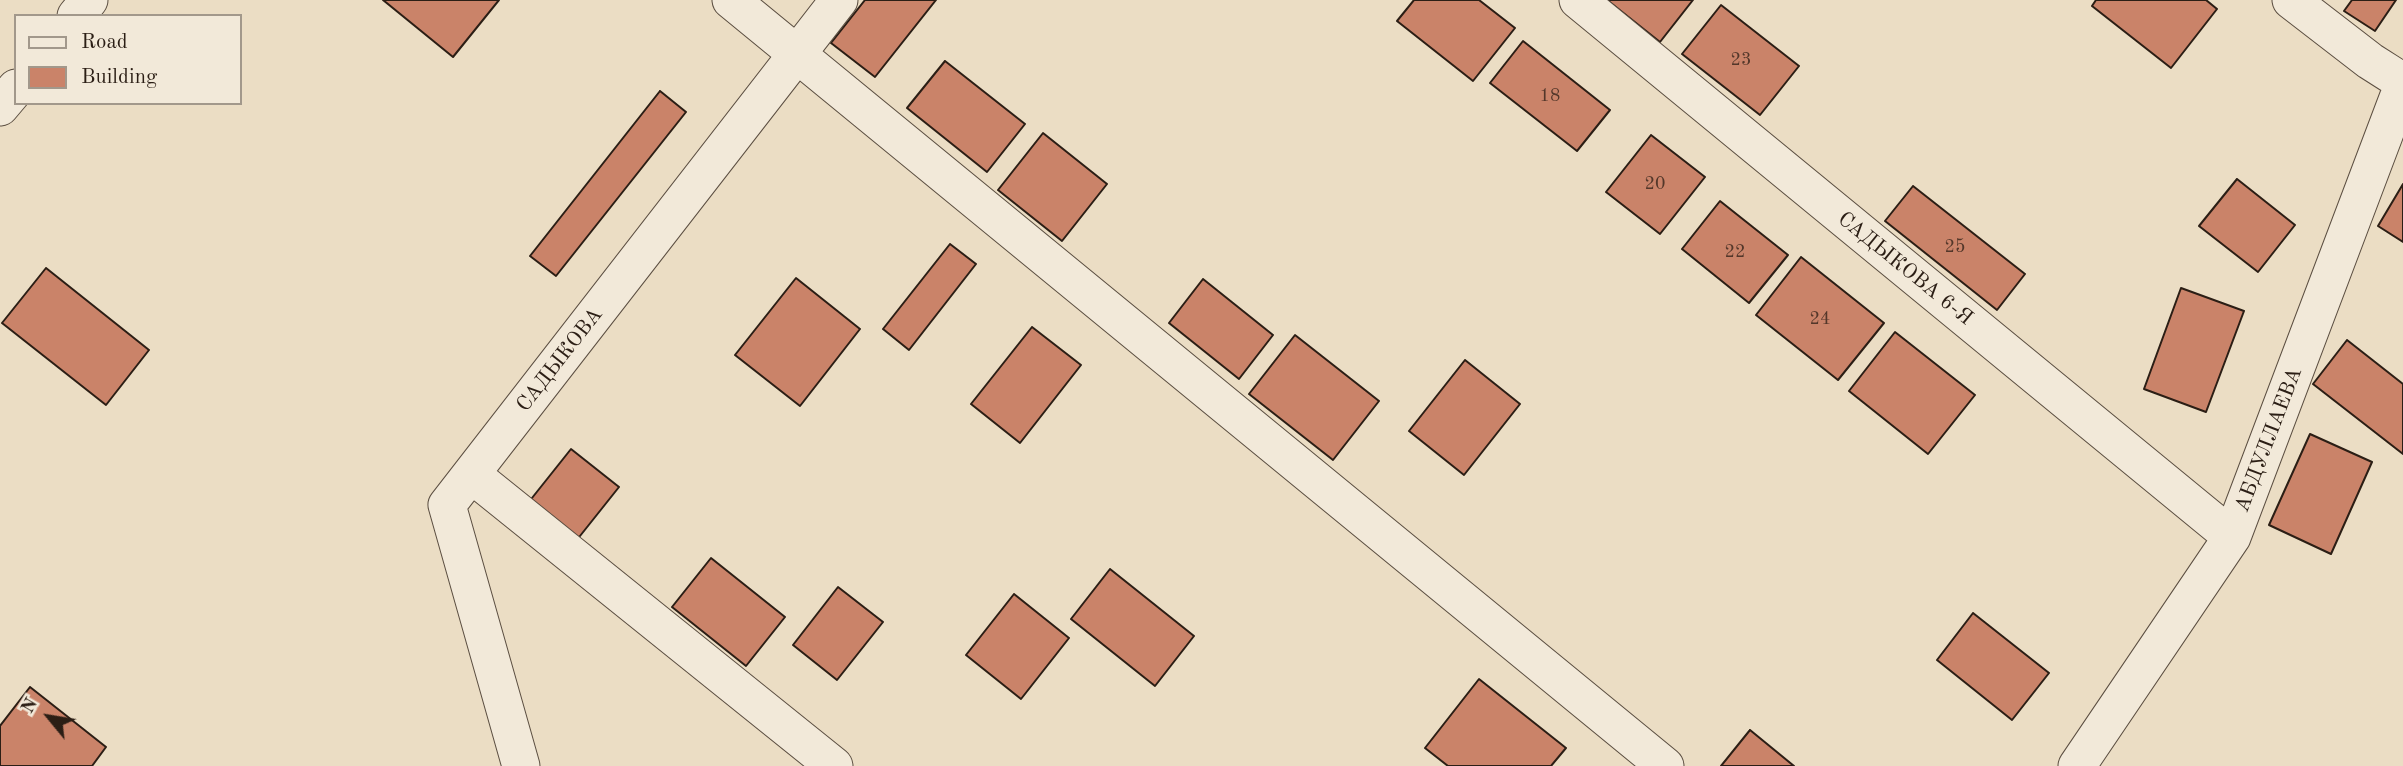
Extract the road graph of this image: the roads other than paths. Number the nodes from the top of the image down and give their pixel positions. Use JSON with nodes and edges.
{"nodes":[{"id":1,"x":89,"y":0,"type":"edge"},
{"id":2,"x":731,"y":0,"type":"edge"},
{"id":3,"x":839,"y":0,"type":"edge"},
{"id":4,"x":1578,"y":0,"type":"edge"},
{"id":5,"x":2291,"y":0,"type":"edge"},
{"id":6,"x":78,"y":14,"type":"edge"},
{"id":7,"x":798,"y":53,"type":"junction"},
{"id":8,"x":2403,"y":83,"type":"edge"},
{"id":9,"x":14,"y":90,"type":"edge"},
{"id":10,"x":0,"y":107,"type":"edge"},
{"id":11,"x":471,"y":474,"type":"junction"},
{"id":12,"x":2232,"y":537,"type":"junction"},
{"id":13,"x":521,"y":766,"type":"edge"},
{"id":14,"x":834,"y":766,"type":"edge"},
{"id":15,"x":1665,"y":766,"type":"edge"},
{"id":16,"x":2077,"y":766,"type":"edge"}],
"edges":[{"from":1,"to":6,"type":"street"},
{"from":2,"to":7,"type":"street"},
{"from":3,"to":7,"type":"street","name":"САДЫКОВА"},
{"from":4,"to":12,"type":"street","name":"САДЫКОВА 6-Я"},
{"from":5,"to":8,"type":"street"},
{"from":7,"to":11,"type":"street","name":"САДЫКОВА"},
{"from":7,"to":15,"type":"street"},
{"from":8,"to":12,"type":"street","name":"АБДУЛЛАЕВА"},
{"from":9,"to":10,"type":"street"},
{"from":11,"to":13,"type":"street","name":"САДЫКОВА"},
{"from":11,"to":14,"type":"street"},
{"from":12,"to":16,"type":"street","name":"АБДУЛЛАЕВА"}]}
